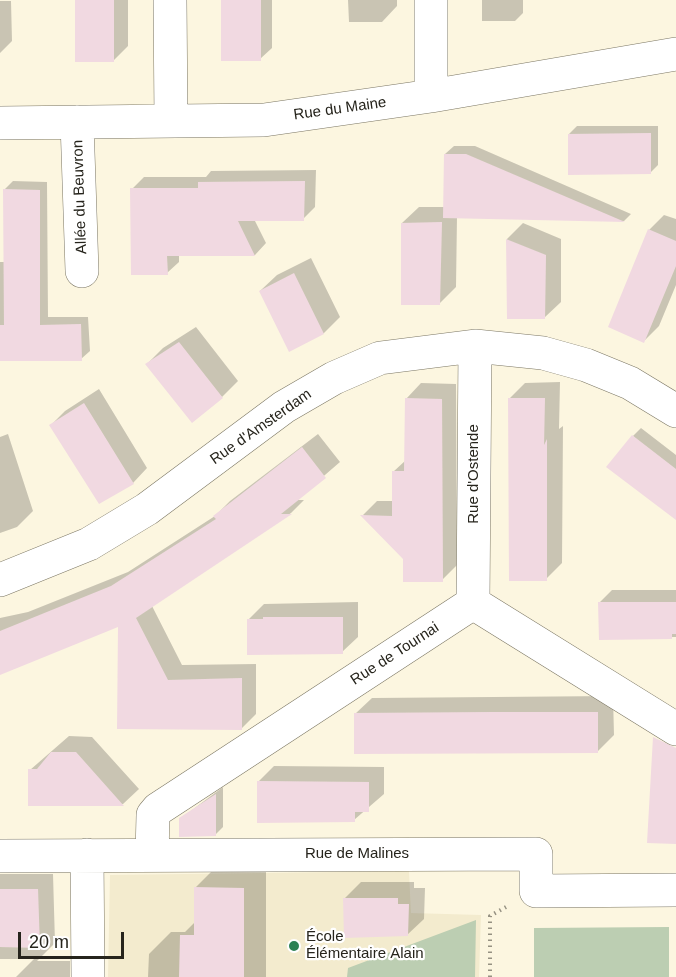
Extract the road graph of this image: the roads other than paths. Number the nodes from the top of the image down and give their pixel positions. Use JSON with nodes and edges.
{"nodes":[{"id":1,"x":170,"y":0,"type":"edge"},
{"id":2,"x":431,"y":0,"type":"edge"},
{"id":3,"x":676,"y":54,"type":"edge"},
{"id":4,"x":431,"y":96,"type":"junction"},
{"id":5,"x":77,"y":122,"type":"junction"},
{"id":6,"x":171,"y":122,"type":"junction"},
{"id":7,"x":0,"y":123,"type":"edge"},
{"id":8,"x":82,"y":271,"type":"dead end"},
{"id":9,"x":475,"y":346,"type":"junction"},
{"id":10,"x":676,"y":411,"type":"edge"},
{"id":11,"x":0,"y":580,"type":"edge"},
{"id":12,"x":473,"y":603,"type":"junction"},
{"id":13,"x":676,"y":729,"type":"edge"},
{"id":14,"x":87,"y":855,"type":"junction"},
{"id":15,"x":152,"y":855,"type":"junction"},
{"id":16,"x":0,"y":856,"type":"edge"},
{"id":17,"x":676,"y":890,"type":"edge"},
{"id":18,"x":88,"y":977,"type":"edge"}],
"edges":[{"from":1,"to":6,"type":"street"},
{"from":2,"to":4,"type":"street"},
{"from":3,"to":4,"type":"street","name":"Rue du Maine"},
{"from":4,"to":6,"type":"street","name":"Rue du Maine"},
{"from":5,"to":6,"type":"street","name":"Rue du Maine"},
{"from":5,"to":7,"type":"street","name":"Rue du Maine"},
{"from":5,"to":8,"type":"street","name":"Allée du Beuvron"},
{"from":9,"to":10,"type":"street","name":"Rue d'Amsterdam"},
{"from":9,"to":11,"type":"street","name":"Rue d'Amsterdam"},
{"from":9,"to":12,"type":"street","name":"Rue d'Ostende"},
{"from":12,"to":13,"type":"street"},
{"from":12,"to":15,"type":"street","name":"Rue de Tournai"},
{"from":14,"to":15,"type":"street","name":"Rue de Malines"},
{"from":14,"to":16,"type":"street","name":"Rue de Malines"},
{"from":14,"to":18,"type":"street"},
{"from":15,"to":17,"type":"street","name":"Rue de Malines"}]}
